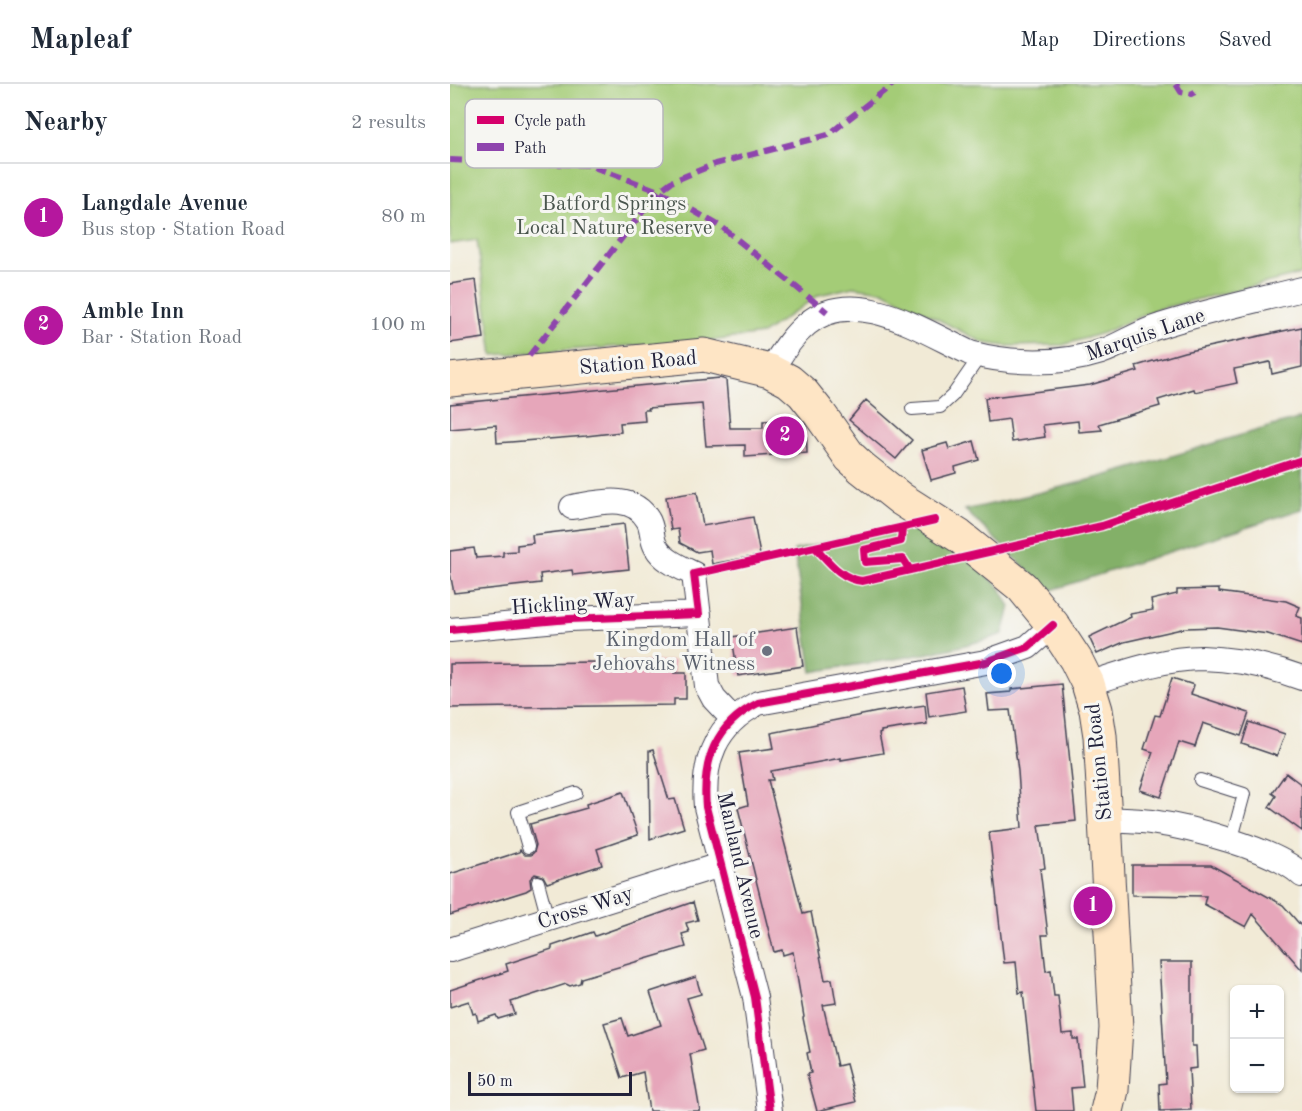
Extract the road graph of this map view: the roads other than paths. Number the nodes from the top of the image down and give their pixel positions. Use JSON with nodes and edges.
{"nodes":[{"id":1,"x":1302,"y":289,"type":"edge"},
{"id":2,"x":980,"y":356,"type":"junction"},
{"id":3,"x":770,"y":371,"type":"junction"},
{"id":4,"x":450,"y":380,"type":"edge"},
{"id":5,"x":912,"y":409,"type":"dead end"},
{"id":6,"x":572,"y":507,"type":"dead end"},
{"id":7,"x":699,"y":614,"type":"junction"},
{"id":8,"x":1053,"y":625,"type":"junction"},
{"id":9,"x":450,"y":630,"type":"edge"},
{"id":10,"x":1302,"y":678,"type":"edge"},
{"id":11,"x":1088,"y":684,"type":"junction"},
{"id":12,"x":733,"y":719,"type":"junction"},
{"id":13,"x":1200,"y":780,"type":"dead end"},
{"id":14,"x":576,"y":793,"type":"dead end"},
{"id":15,"x":1105,"y":819,"type":"junction"},
{"id":16,"x":1232,"y":842,"type":"junction"},
{"id":17,"x":528,"y":847,"type":"dead end"},
{"id":18,"x":720,"y":865,"type":"junction"},
{"id":19,"x":1302,"y":875,"type":"edge"},
{"id":20,"x":538,"y":882,"type":"dead end"},
{"id":21,"x":548,"y":919,"type":"junction"},
{"id":22,"x":450,"y":950,"type":"edge"},
{"id":23,"x":770,"y":1111,"type":"edge"},
{"id":24,"x":1107,"y":1111,"type":"edge"}],
"edges":[{"from":1,"to":2,"type":"street","name":"Marquis Lane"},
{"from":2,"to":3,"type":"street","name":"Marquis Lane"},
{"from":2,"to":5,"type":"lane"},
{"from":3,"to":4,"type":"main road","name":"Station Road"},
{"from":3,"to":8,"type":"main road","name":"Station Road"},
{"from":6,"to":7,"type":"street"},
{"from":7,"to":9,"type":"street","name":"Hickling Way"},
{"from":7,"to":12,"type":"street"},
{"from":8,"to":11,"type":"main road","name":"Station Road"},
{"from":8,"to":12,"type":"street","name":"Manland Avenue"},
{"from":10,"to":11,"type":"street"},
{"from":11,"to":15,"type":"main road","name":"Station Road"},
{"from":12,"to":18,"type":"street","name":"Manland Avenue"},
{"from":13,"to":16,"type":"lane"},
{"from":14,"to":17,"type":"lane"},
{"from":15,"to":16,"type":"street"},
{"from":15,"to":24,"type":"main road","name":"Station Road"},
{"from":16,"to":19,"type":"street"},
{"from":18,"to":21,"type":"street","name":"Cross Way"},
{"from":18,"to":23,"type":"street","name":"Manland Avenue"},
{"from":20,"to":21,"type":"lane"},
{"from":21,"to":22,"type":"street","name":"Cross Way"}]}
